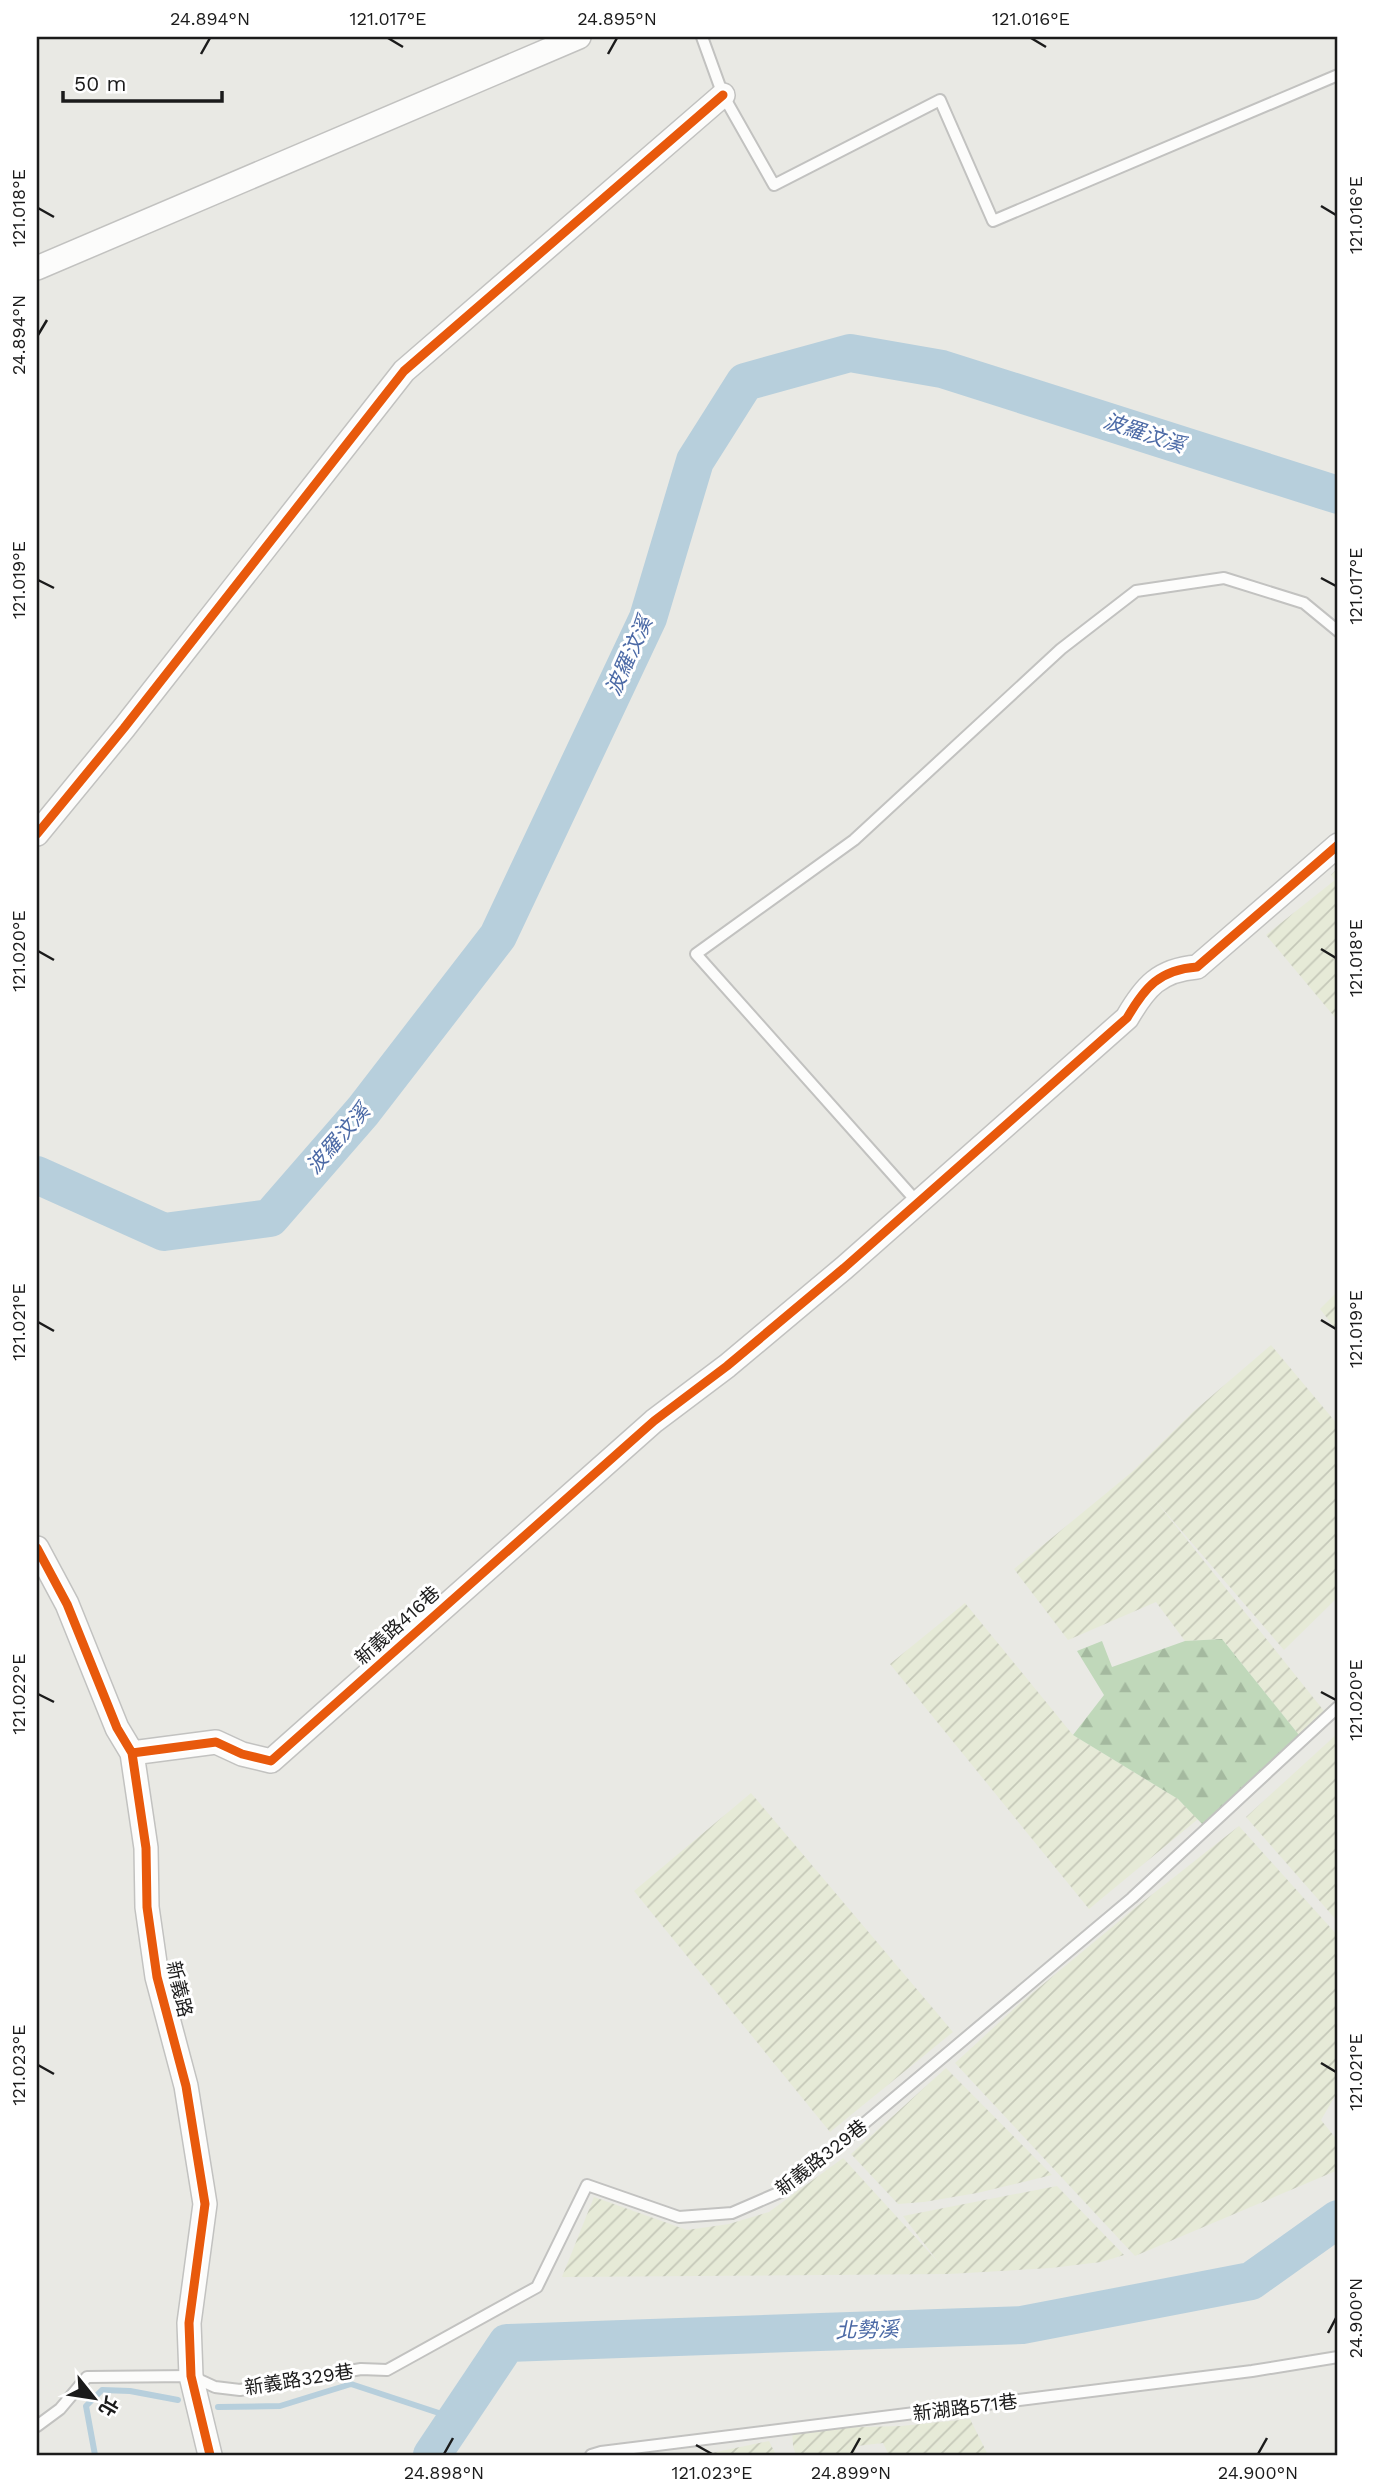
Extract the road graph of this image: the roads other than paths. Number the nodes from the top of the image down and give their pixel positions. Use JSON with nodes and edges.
{"nodes":[{"id":1,"x":579,"y":37,"type":"edge"},
{"id":2,"x":702,"y":37,"type":"edge"},
{"id":3,"x":1338,"y":75,"type":"edge"},
{"id":4,"x":723,"y":95,"type":"junction"},
{"id":5,"x":37,"y":268,"type":"edge"},
{"id":6,"x":1338,"y":631,"type":"edge"},
{"id":7,"x":37,"y":834,"type":"edge"},
{"id":8,"x":1338,"y":845,"type":"edge"},
{"id":9,"x":918,"y":1203,"type":"junction"},
{"id":10,"x":37,"y":1548,"type":"edge"},
{"id":11,"x":1338,"y":1707,"type":"edge"},
{"id":12,"x":132,"y":1753,"type":"junction"},
{"id":13,"x":1338,"y":2357,"type":"edge"},
{"id":14,"x":191,"y":2376,"type":"junction"},
{"id":15,"x":37,"y":2426,"type":"edge"},
{"id":16,"x":210,"y":2455,"type":"edge"},
{"id":17,"x":591,"y":2455,"type":"edge"}],
"edges":[{"from":1,"to":5,"type":"street"},
{"from":2,"to":4,"type":"lane"},
{"from":3,"to":4,"type":"lane"},
{"from":4,"to":7,"type":"street"},
{"from":6,"to":9,"type":"lane"},
{"from":8,"to":9,"type":"street"},
{"from":9,"to":12,"type":"street","name":"新義路416巷"},
{"from":10,"to":12,"type":"street","name":"新義路"},
{"from":11,"to":14,"type":"lane","name":"新義路329巷"},
{"from":12,"to":14,"type":"street","name":"新義路"},
{"from":13,"to":17,"type":"lane","name":"新湖路571巷"},
{"from":14,"to":15,"type":"lane"},
{"from":14,"to":16,"type":"street","name":"新義路"}]}
